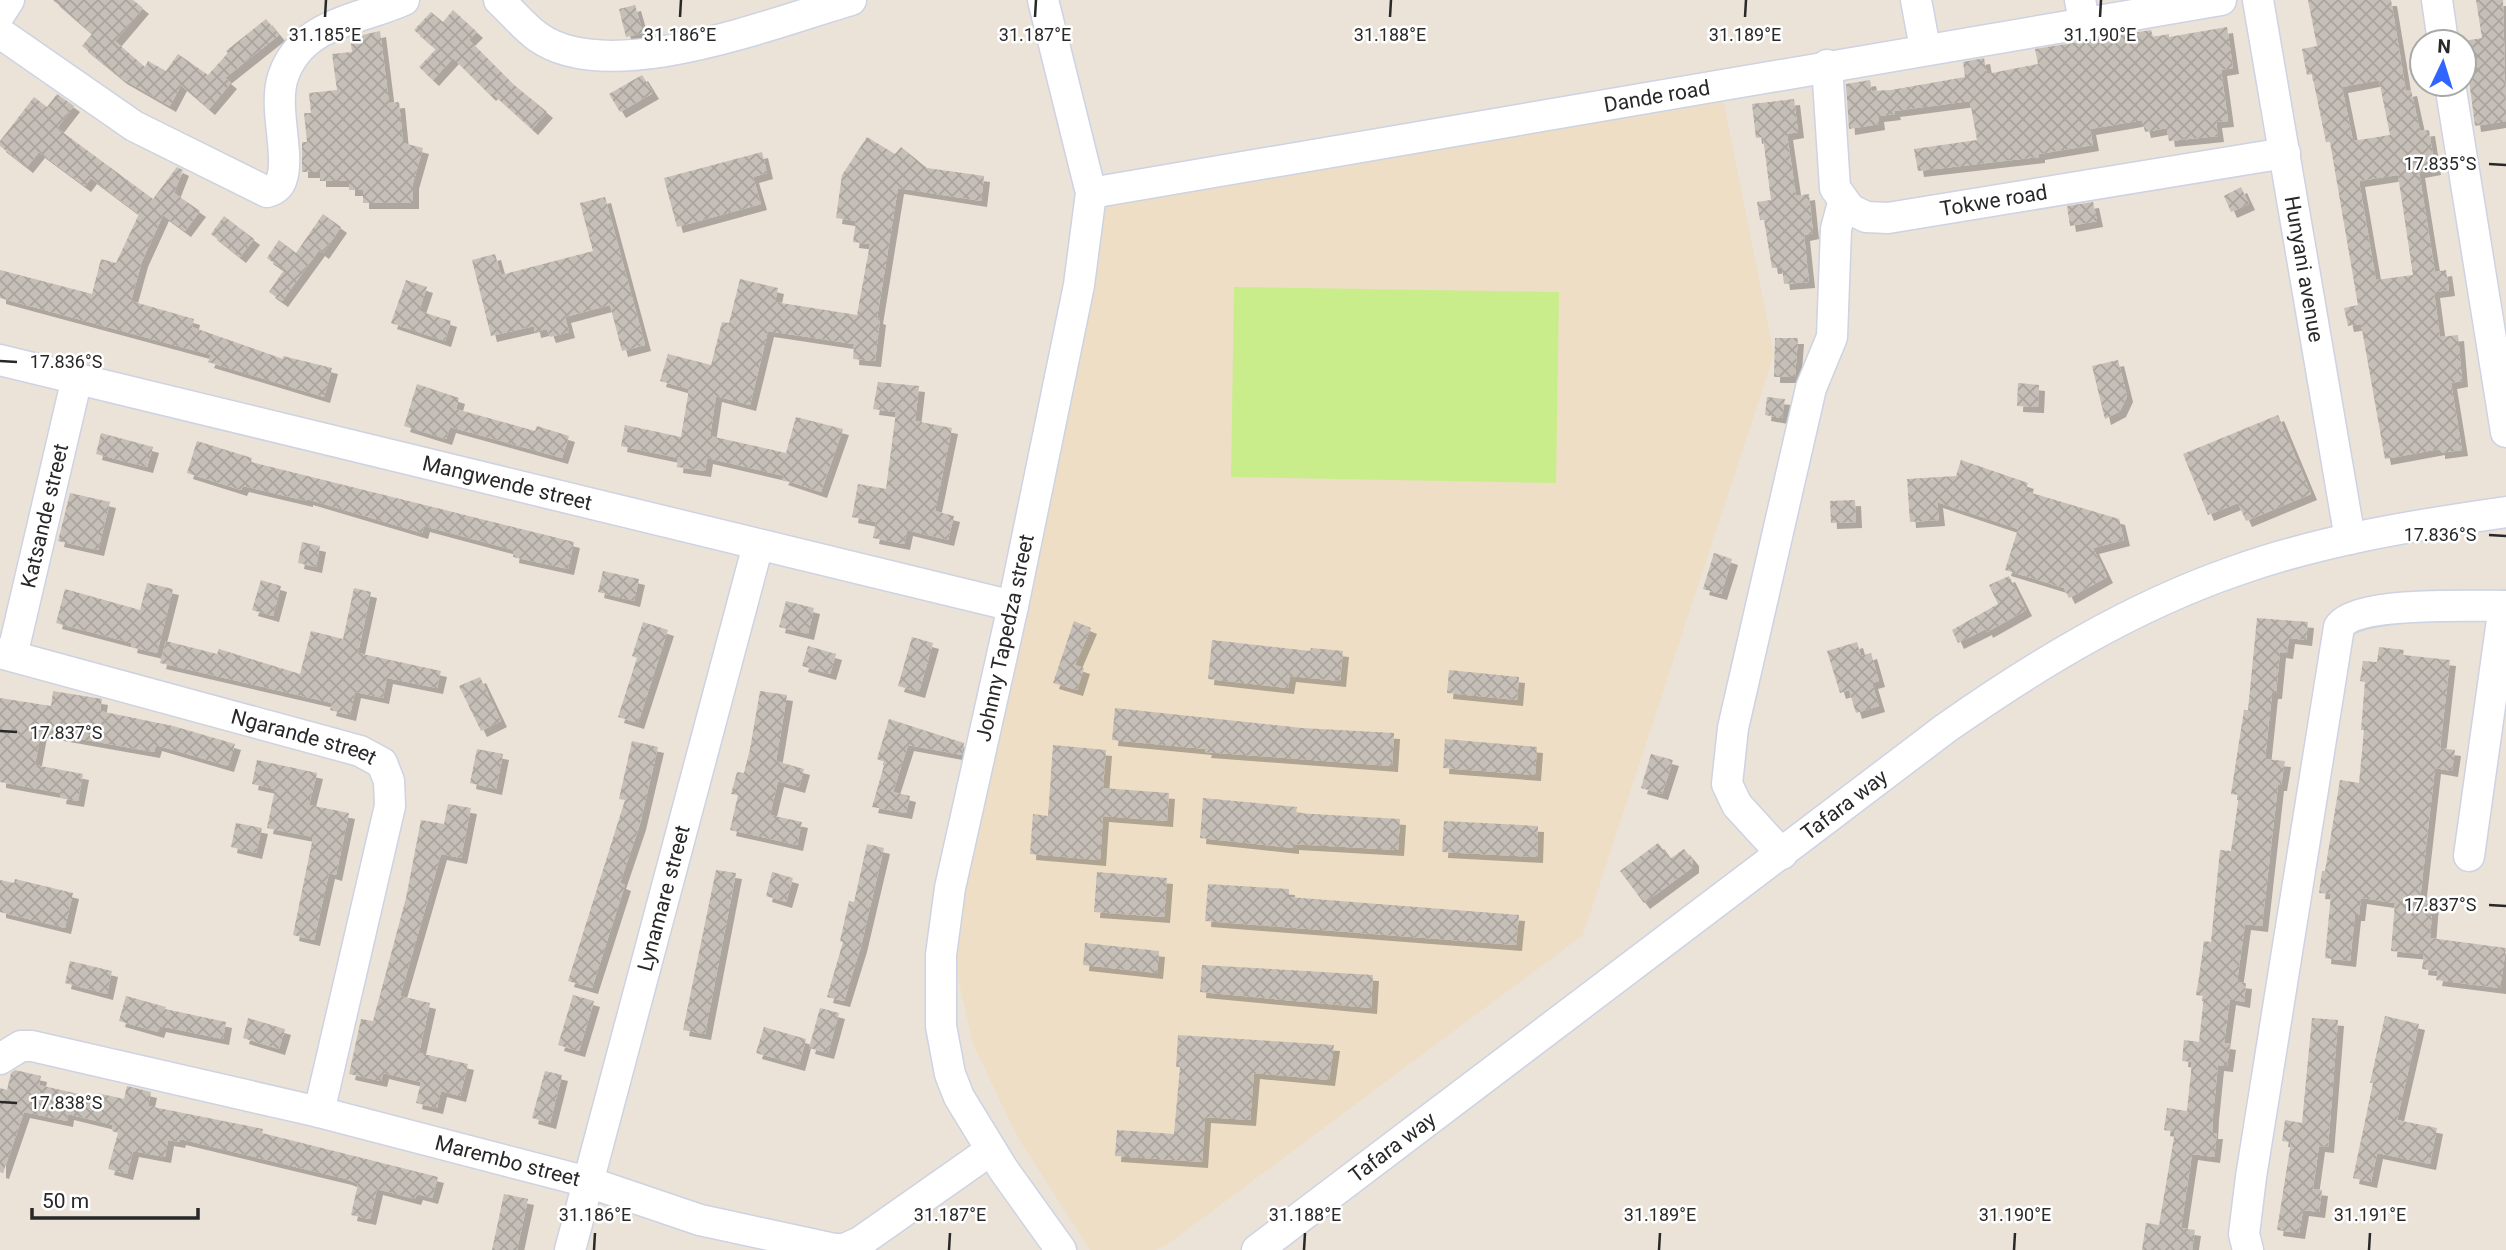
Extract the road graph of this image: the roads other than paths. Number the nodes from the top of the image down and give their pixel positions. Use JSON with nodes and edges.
{"nodes":[{"id":1,"x":9,"y":0,"type":"edge"},
{"id":2,"x":404,"y":0,"type":"edge"},
{"id":3,"x":499,"y":0,"type":"edge"},
{"id":4,"x":851,"y":0,"type":"edge"},
{"id":5,"x":1043,"y":0,"type":"edge"},
{"id":6,"x":1916,"y":0,"type":"edge"},
{"id":7,"x":2221,"y":0,"type":"edge"},
{"id":8,"x":2258,"y":0,"type":"edge"},
{"id":9,"x":2437,"y":0,"type":"edge"},
{"id":10,"x":2083,"y":12,"type":"edge"},
{"id":11,"x":0,"y":14,"type":"edge"},
{"id":12,"x":2441,"y":28,"type":"edge"},
{"id":13,"x":0,"y":33,"type":"edge"},
{"id":14,"x":1925,"y":48,"type":"junction"},
{"id":15,"x":1827,"y":65,"type":"junction"},
{"id":16,"x":2452,"y":98,"type":"edge"},
{"id":17,"x":2285,"y":153,"type":"junction"},
{"id":18,"x":1091,"y":193,"type":"junction"},
{"id":19,"x":1843,"y":203,"type":"junction"},
{"id":20,"x":0,"y":360,"type":"edge"},
{"id":21,"x":77,"y":378,"type":"junction"},
{"id":22,"x":2506,"y":431,"type":"edge"},
{"id":23,"x":2506,"y":512,"type":"edge"},
{"id":24,"x":2350,"y":539,"type":"junction"},
{"id":25,"x":758,"y":545,"type":"junction"},
{"id":26,"x":1013,"y":606,"type":"junction"},
{"id":27,"x":2505,"y":606,"type":"edge"},
{"id":28,"x":6,"y":654,"type":"edge"},
{"id":29,"x":1782,"y":854,"type":"junction"},
{"id":30,"x":2469,"y":856,"type":"dead end"},
{"id":31,"x":0,"y":1059,"type":"edge"},
{"id":32,"x":319,"y":1112,"type":"junction"},
{"id":33,"x":991,"y":1150,"type":"junction"},
{"id":34,"x":588,"y":1182,"type":"junction"},
{"id":35,"x":570,"y":1250,"type":"edge"},
{"id":36,"x":1061,"y":1250,"type":"edge"},
{"id":37,"x":1256,"y":1250,"type":"edge"},
{"id":38,"x":2248,"y":1250,"type":"edge"}],
"edges":[{"from":1,"to":11,"type":"street"},
{"from":2,"to":13,"type":"street"},
{"from":3,"to":4,"type":"street"},
{"from":5,"to":18,"type":"street","name":"Johnny Tapedza street"},
{"from":6,"to":14,"type":"street"},
{"from":7,"to":10,"type":"street","name":"Dande road"},
{"from":8,"to":17,"type":"street","name":"Hunyani avenue"},
{"from":9,"to":12,"type":"street"},
{"from":10,"to":14,"type":"street","name":"Dande road"},
{"from":14,"to":15,"type":"street","name":"Dande road"},
{"from":15,"to":18,"type":"street","name":"Dande road"},
{"from":15,"to":19,"type":"street"},
{"from":16,"to":22,"type":"street"},
{"from":17,"to":19,"type":"street","name":"Tokwe road"},
{"from":17,"to":24,"type":"street","name":"Hunyani avenue"},
{"from":18,"to":26,"type":"street","name":"Johnny Tapedza street"},
{"from":19,"to":29,"type":"street"},
{"from":20,"to":21,"type":"street","name":"Mangwende street"},
{"from":21,"to":25,"type":"street","name":"Mangwende street"},
{"from":21,"to":28,"type":"street","name":"Katsande street"},
{"from":23,"to":24,"type":"street","name":"Tafara way"},
{"from":24,"to":29,"type":"street","name":"Tafara way"},
{"from":25,"to":26,"type":"street","name":"Mangwende street"},
{"from":25,"to":34,"type":"street","name":"Lynamare street"},
{"from":26,"to":33,"type":"street","name":"Johnny Tapedza street"},
{"from":27,"to":30,"type":"street"},
{"from":27,"to":38,"type":"street"},
{"from":28,"to":32,"type":"street","name":"Ngarande street"},
{"from":29,"to":37,"type":"street","name":"Tafara way"},
{"from":31,"to":32,"type":"street","name":"Marembo street"},
{"from":32,"to":34,"type":"street","name":"Marembo street"},
{"from":33,"to":34,"type":"street","name":"Marembo street"},
{"from":33,"to":36,"type":"street","name":"Johnny Tapedza street"},
{"from":34,"to":35,"type":"street","name":"Lynamare street"}]}
